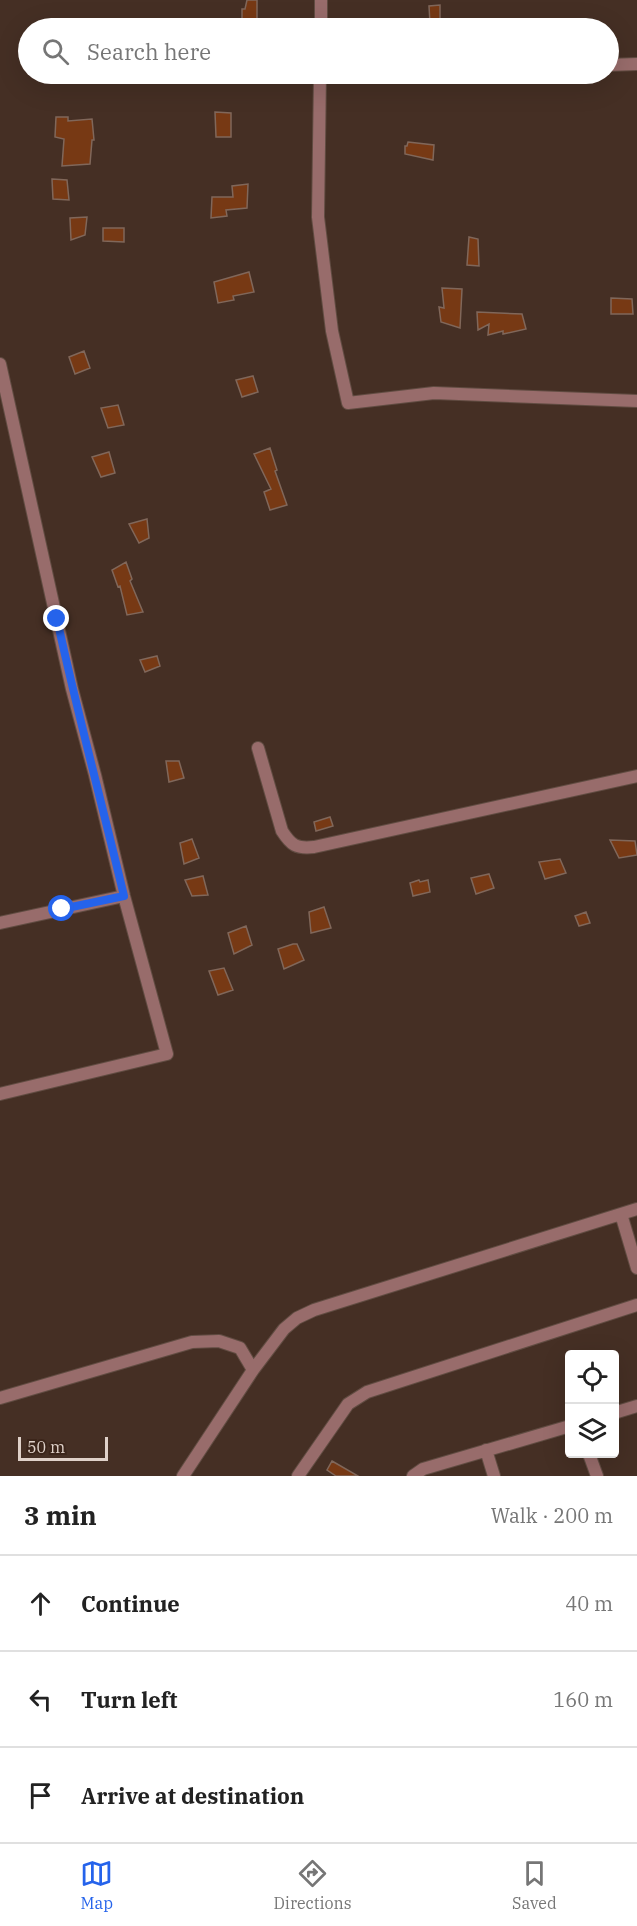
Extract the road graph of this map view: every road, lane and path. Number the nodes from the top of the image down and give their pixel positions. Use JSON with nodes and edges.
{"nodes":[{"id":1,"x":321,"y":0,"type":"edge"},
{"id":2,"x":321,"y":18,"type":"edge"},
{"id":3,"x":637,"y":64,"type":"edge"},
{"id":4,"x":619,"y":65,"type":"edge"},
{"id":5,"x":320,"y":84,"type":"edge"},
{"id":6,"x":0,"y":364,"type":"edge"},
{"id":7,"x":637,"y":401,"type":"edge"},
{"id":8,"x":258,"y":748,"type":"dead end"},
{"id":9,"x":637,"y":776,"type":"edge"},
{"id":10,"x":124,"y":896,"type":"junction"},
{"id":11,"x":0,"y":923,"type":"edge"},
{"id":12,"x":0,"y":1094,"type":"edge"},
{"id":13,"x":637,"y":1209,"type":"edge"},
{"id":14,"x":621,"y":1214,"type":"junction"},
{"id":15,"x":637,"y":1268,"type":"edge"},
{"id":16,"x":637,"y":1305,"type":"edge"},
{"id":17,"x":253,"y":1370,"type":"junction"},
{"id":18,"x":0,"y":1398,"type":"edge"},
{"id":19,"x":637,"y":1406,"type":"edge"},
{"id":20,"x":619,"y":1412,"type":"edge"},
{"id":21,"x":565,"y":1427,"type":"edge"},
{"id":22,"x":486,"y":1450,"type":"junction"},
{"id":23,"x":591,"y":1458,"type":"edge"},
{"id":24,"x":183,"y":1476,"type":"edge"},
{"id":25,"x":297,"y":1476,"type":"edge"},
{"id":26,"x":413,"y":1476,"type":"edge"},
{"id":27,"x":494,"y":1476,"type":"edge"},
{"id":28,"x":597,"y":1476,"type":"edge"}],
"edges":[{"from":1,"to":2,"type":"street"},
{"from":3,"to":4,"type":"street"},
{"from":5,"to":7,"type":"street"},
{"from":6,"to":10,"type":"street"},
{"from":8,"to":9,"type":"street"},
{"from":10,"to":11,"type":"street"},
{"from":10,"to":12,"type":"street"},
{"from":13,"to":14,"type":"street"},
{"from":14,"to":15,"type":"street"},
{"from":14,"to":17,"type":"street"},
{"from":16,"to":25,"type":"street"},
{"from":17,"to":18,"type":"street"},
{"from":17,"to":24,"type":"street"},
{"from":19,"to":20,"type":"street"},
{"from":21,"to":22,"type":"street"},
{"from":22,"to":26,"type":"street"},
{"from":22,"to":27,"type":"street"},
{"from":23,"to":28,"type":"street"}]}
